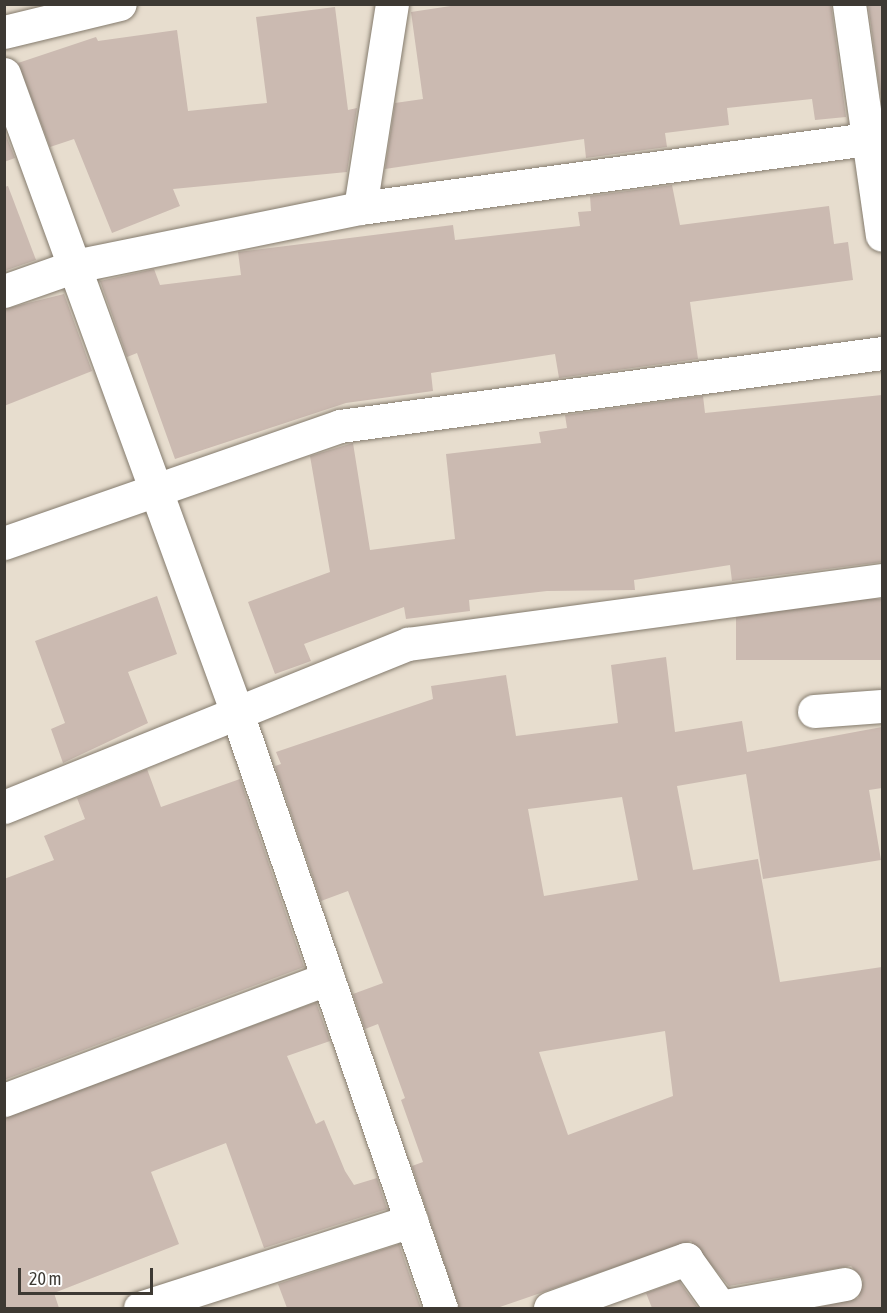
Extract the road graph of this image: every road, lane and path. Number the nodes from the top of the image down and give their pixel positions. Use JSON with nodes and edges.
{"nodes":[{"id":1,"x":120,"y":4,"type":"edge"},
{"id":2,"x":392,"y":4,"type":"edge"},
{"id":3,"x":849,"y":4,"type":"edge"},
{"id":4,"x":4,"y":32,"type":"edge"},
{"id":5,"x":4,"y":74,"type":"edge"},
{"id":6,"x":875,"y":138,"type":"edge"},
{"id":7,"x":360,"y":208,"type":"junction"},
{"id":8,"x":882,"y":236,"type":"edge"},
{"id":9,"x":75,"y":267,"type":"junction"},
{"id":10,"x":4,"y":291,"type":"edge"},
{"id":11,"x":882,"y":353,"type":"edge"},
{"id":12,"x":154,"y":491,"type":"junction"},
{"id":13,"x":4,"y":543,"type":"edge"},
{"id":14,"x":882,"y":580,"type":"edge"},
{"id":15,"x":882,"y":705,"type":"edge"},
{"id":16,"x":236,"y":710,"type":"junction"},
{"id":17,"x":814,"y":711,"type":"dead end"},
{"id":18,"x":4,"y":807,"type":"edge"},
{"id":19,"x":328,"y":978,"type":"junction"},
{"id":20,"x":4,"y":1100,"type":"edge"},
{"id":21,"x":411,"y":1221,"type":"junction"},
{"id":22,"x":845,"y":1284,"type":"dead end"},
{"id":23,"x":140,"y":1308,"type":"edge"},
{"id":24,"x":441,"y":1308,"type":"edge"},
{"id":25,"x":550,"y":1308,"type":"edge"},
{"id":26,"x":720,"y":1308,"type":"edge"}],
"edges":[{"from":1,"to":4,"type":"street"},
{"from":2,"to":7,"type":"street"},
{"from":3,"to":6,"type":"street"},
{"from":5,"to":9,"type":"street"},
{"from":6,"to":7,"type":"street"},
{"from":6,"to":8,"type":"street"},
{"from":7,"to":9,"type":"street"},
{"from":9,"to":10,"type":"street"},
{"from":9,"to":12,"type":"street"},
{"from":11,"to":12,"type":"street"},
{"from":12,"to":13,"type":"street"},
{"from":12,"to":16,"type":"street"},
{"from":14,"to":16,"type":"street"},
{"from":15,"to":17,"type":"street"},
{"from":16,"to":18,"type":"street"},
{"from":16,"to":19,"type":"street"},
{"from":19,"to":20,"type":"street"},
{"from":19,"to":21,"type":"street"},
{"from":21,"to":23,"type":"street"},
{"from":21,"to":24,"type":"street"},
{"from":22,"to":26,"type":"street"},
{"from":25,"to":26,"type":"street"}]}
